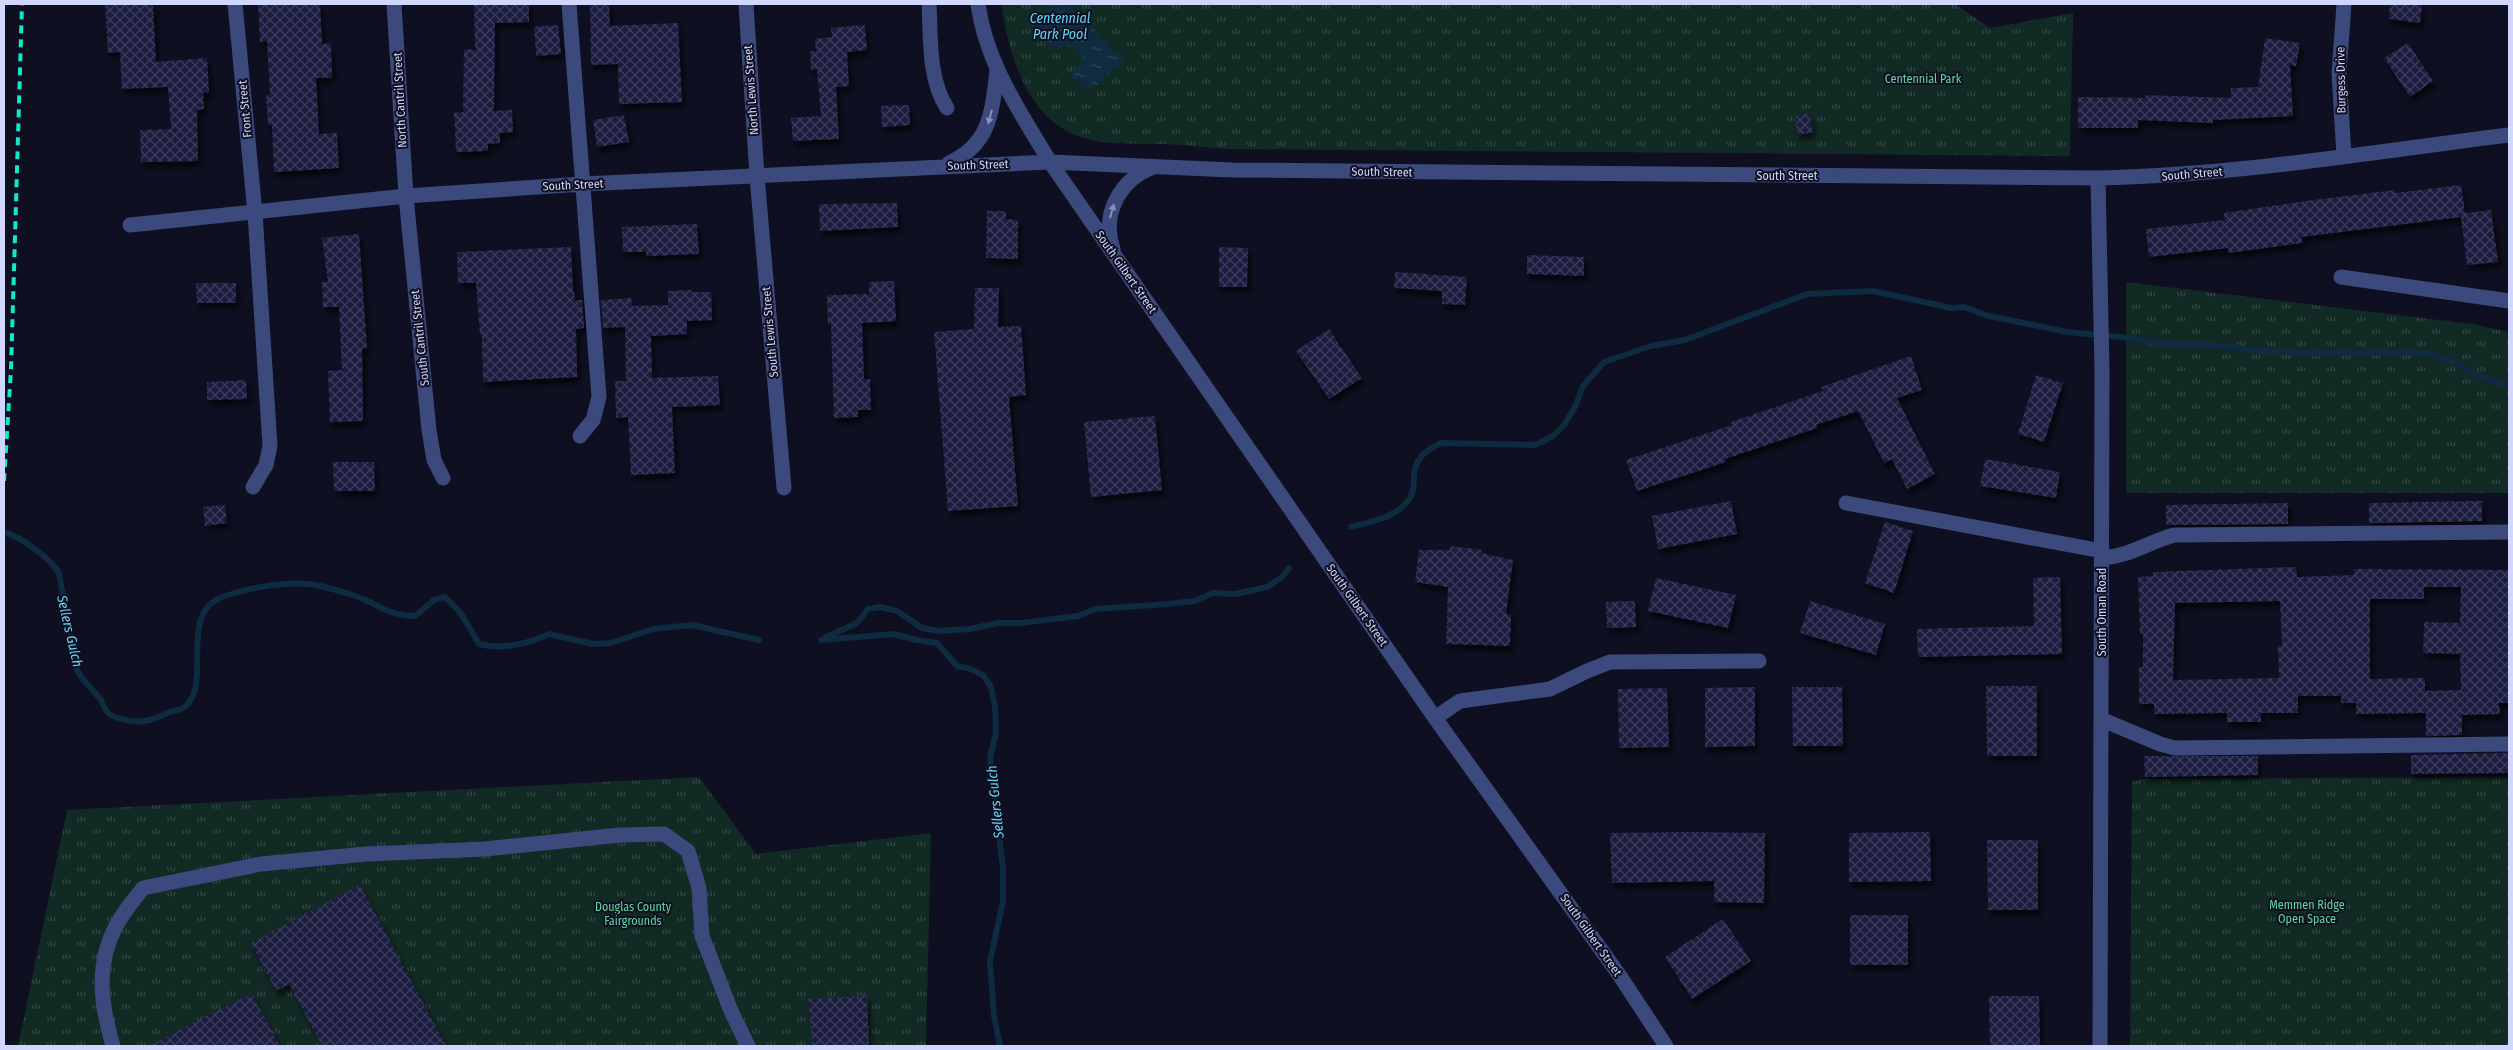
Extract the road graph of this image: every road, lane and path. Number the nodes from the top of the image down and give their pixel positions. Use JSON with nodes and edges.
{"nodes":[{"id":1,"x":235,"y":4,"type":"edge"},
{"id":2,"x":394,"y":4,"type":"edge"},
{"id":3,"x":570,"y":4,"type":"edge"},
{"id":4,"x":746,"y":4,"type":"edge"},
{"id":5,"x":929,"y":4,"type":"edge"},
{"id":6,"x":978,"y":4,"type":"edge"},
{"id":7,"x":2344,"y":4,"type":"edge"},
{"id":8,"x":997,"y":68,"type":"junction"},
{"id":9,"x":947,"y":108,"type":"dead end"},
{"id":10,"x":2509,"y":135,"type":"edge"},
{"id":11,"x":2344,"y":156,"type":"junction"},
{"id":12,"x":1050,"y":162,"type":"junction"},
{"id":13,"x":942,"y":166,"type":"junction"},
{"id":14,"x":1158,"y":166,"type":"junction"},
{"id":15,"x":757,"y":176,"type":"junction"},
{"id":16,"x":2098,"y":178,"type":"junction"},
{"id":17,"x":583,"y":184,"type":"junction"},
{"id":18,"x":406,"y":196,"type":"junction"},
{"id":19,"x":255,"y":214,"type":"junction"},
{"id":20,"x":130,"y":225,"type":"dead end"},
{"id":21,"x":1116,"y":259,"type":"junction"},
{"id":22,"x":2341,"y":277,"type":"dead end"},
{"id":23,"x":2509,"y":301,"type":"edge"},
{"id":24,"x":580,"y":436,"type":"dead end"},
{"id":25,"x":443,"y":478,"type":"dead end"},
{"id":26,"x":253,"y":487,"type":"dead end"},
{"id":27,"x":784,"y":488,"type":"dead end"},
{"id":28,"x":1846,"y":503,"type":"dead end"},
{"id":29,"x":2509,"y":532,"type":"edge"},
{"id":30,"x":2102,"y":554,"type":"junction"},
{"id":31,"x":1759,"y":661,"type":"dead end"},
{"id":32,"x":1435,"y":718,"type":"junction"},
{"id":33,"x":2103,"y":720,"type":"junction"},
{"id":34,"x":2509,"y":744,"type":"edge"},
{"id":35,"x":113,"y":1046,"type":"edge"},
{"id":36,"x":748,"y":1046,"type":"edge"},
{"id":37,"x":1666,"y":1046,"type":"edge"},
{"id":38,"x":2100,"y":1046,"type":"edge"}],
"edges":[{"from":1,"to":19,"type":"street","name":"Front Street"},
{"from":2,"to":18,"type":"street","name":"North Cantril Street"},
{"from":3,"to":17,"type":"street"},
{"from":4,"to":15,"type":"street","name":"North Lewis Street"},
{"from":5,"to":9,"type":"street"},
{"from":6,"to":8,"type":"street","name":"South Gilbert Street"},
{"from":7,"to":11,"type":"street","name":"Burgess Drive"},
{"from":8,"to":12,"type":"street","name":"South Gilbert Street"},
{"from":8,"to":13,"type":"street","one_way":true},
{"from":10,"to":11,"type":"street","name":"South Street"},
{"from":11,"to":16,"type":"street","name":"South Street"},
{"from":12,"to":13,"type":"street","name":"South Street"},
{"from":12,"to":14,"type":"street","name":"South Street"},
{"from":12,"to":21,"type":"street","name":"South Gilbert Street"},
{"from":13,"to":15,"type":"street","name":"South Street"},
{"from":14,"to":16,"type":"street","name":"South Street"},
{"from":21,"to":14,"type":"street","one_way":true},
{"from":15,"to":17,"type":"street","name":"South Street"},
{"from":15,"to":27,"type":"street","name":"South Lewis Street"},
{"from":16,"to":30,"type":"street","name":"South Oman Road"},
{"from":17,"to":18,"type":"street","name":"South Street"},
{"from":17,"to":24,"type":"street"},
{"from":18,"to":19,"type":"street","name":"South Street"},
{"from":18,"to":25,"type":"street","name":"South Cantril Street"},
{"from":19,"to":20,"type":"street","name":"South Street"},
{"from":19,"to":26,"type":"street","name":"Front Street"},
{"from":21,"to":32,"type":"street","name":"South Gilbert Street"},
{"from":22,"to":23,"type":"street"},
{"from":28,"to":30,"type":"street"},
{"from":29,"to":30,"type":"street"},
{"from":30,"to":33,"type":"street","name":"South Oman Road"},
{"from":31,"to":32,"type":"street"},
{"from":32,"to":37,"type":"street","name":"South Gilbert Street"},
{"from":33,"to":34,"type":"street"},
{"from":33,"to":38,"type":"street","name":"South Oman Road"},
{"from":35,"to":36,"type":"street"}]}
